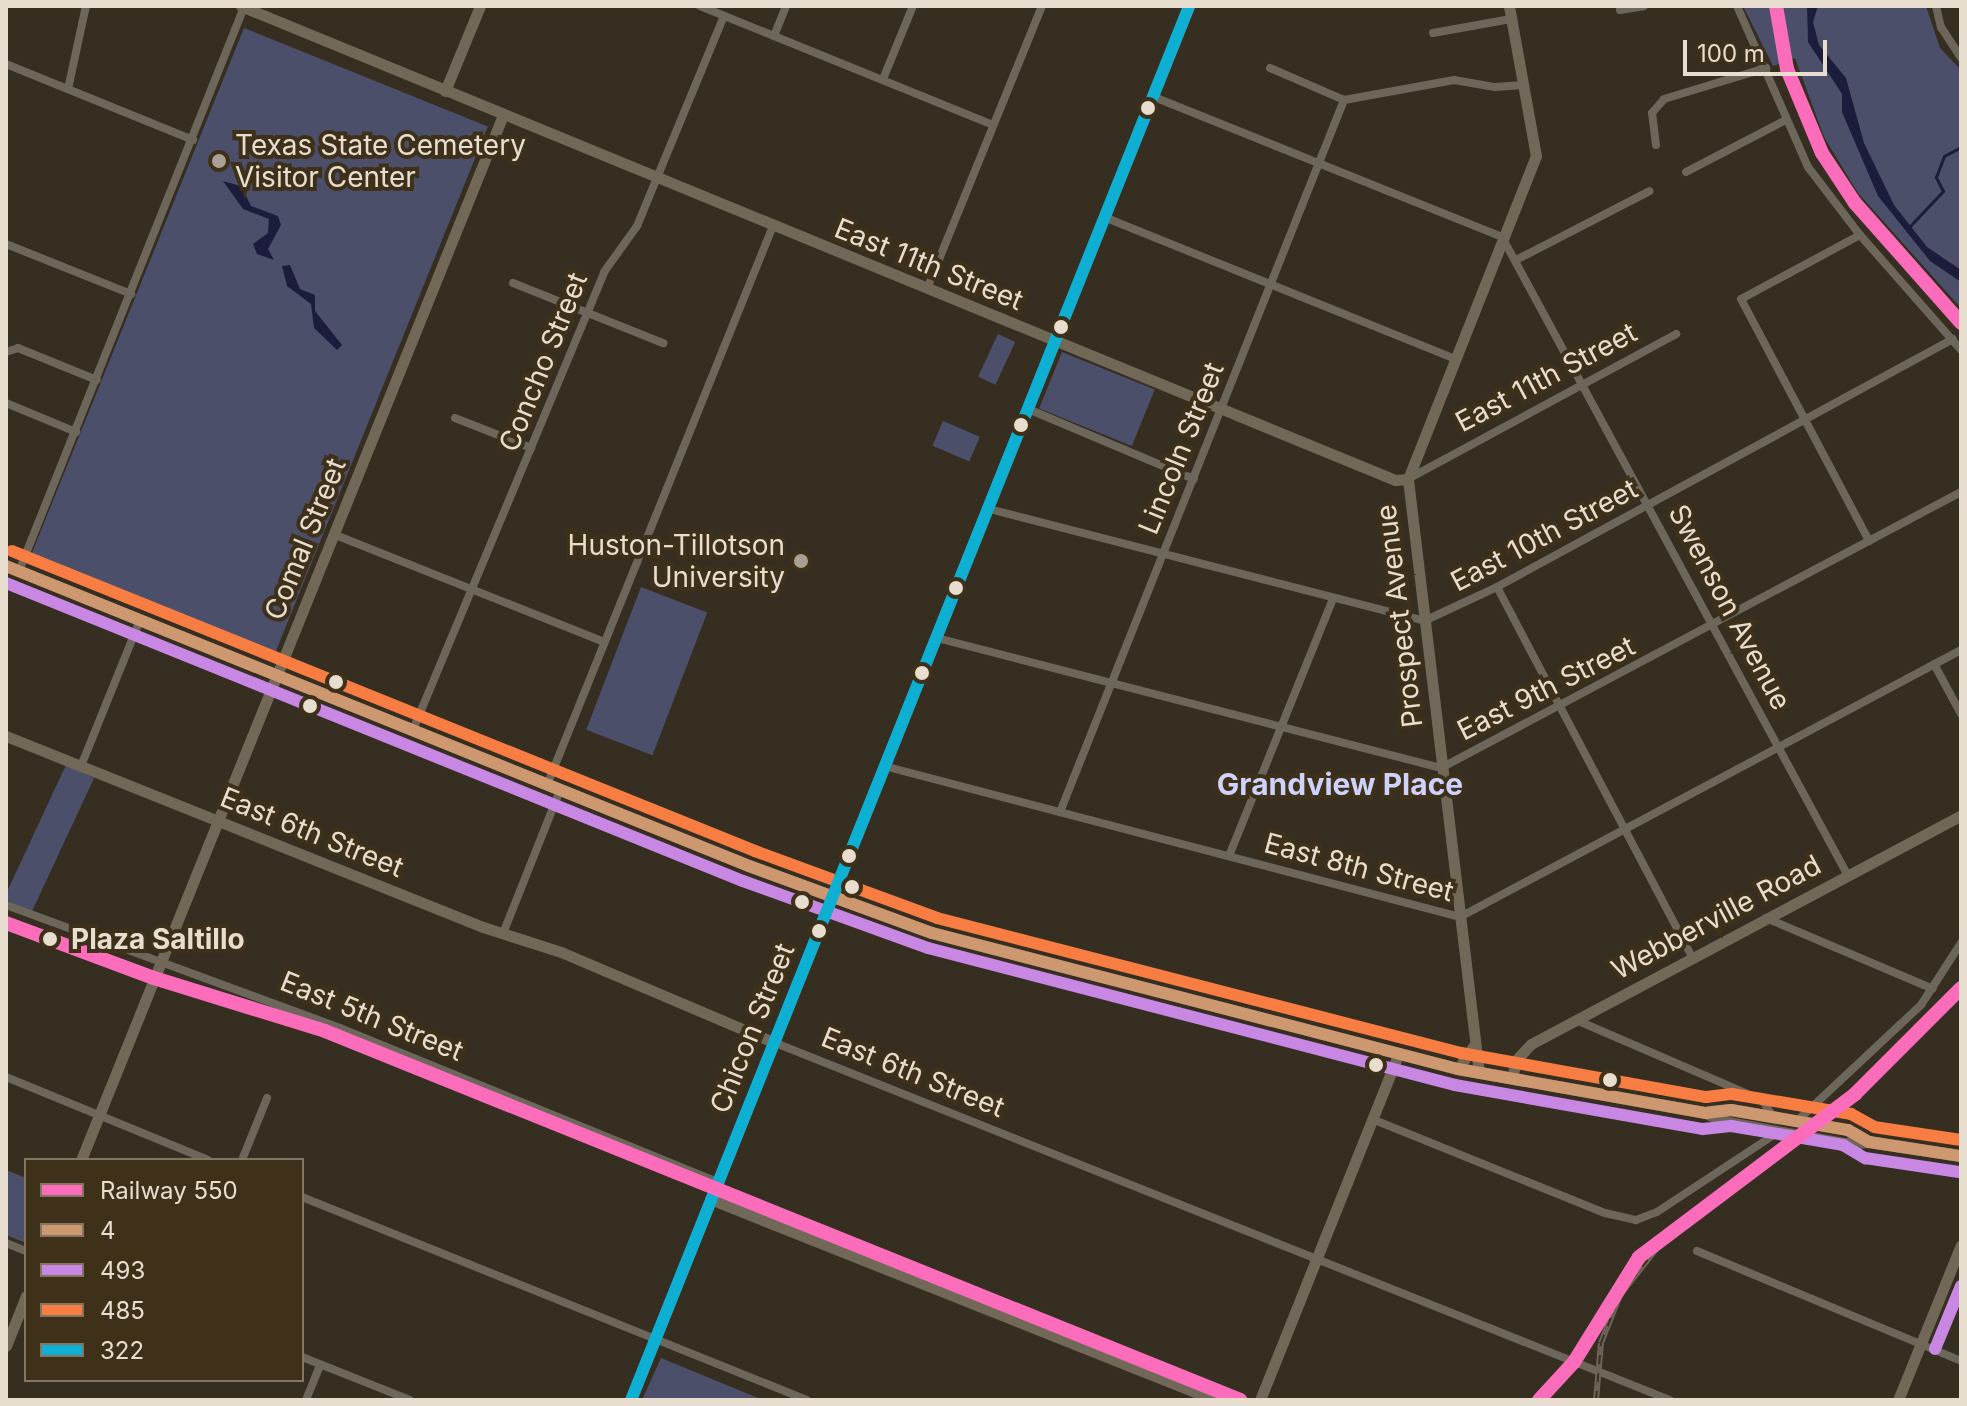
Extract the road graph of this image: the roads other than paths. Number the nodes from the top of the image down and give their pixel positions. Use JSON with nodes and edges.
{"nodes":[{"id":1,"x":86,"y":6,"type":"edge"},
{"id":2,"x":480,"y":6,"type":"edge"},
{"id":3,"x":700,"y":6,"type":"edge"},
{"id":4,"x":786,"y":6,"type":"edge"},
{"id":5,"x":913,"y":6,"type":"edge"},
{"id":6,"x":1042,"y":6,"type":"edge"},
{"id":7,"x":1189,"y":6,"type":"edge"},
{"id":8,"x":1509,"y":6,"type":"edge"},
{"id":9,"x":1644,"y":6,"type":"edge"},
{"id":10,"x":1737,"y":6,"type":"edge"},
{"id":11,"x":1936,"y":6,"type":"edge"},
{"id":12,"x":242,"y":7,"type":"edge"},
{"id":13,"x":1620,"y":10,"type":"dead end"},
{"id":14,"x":724,"y":16,"type":"junction"},
{"id":15,"x":1511,"y":19,"type":"junction"},
{"id":16,"x":1433,"y":33,"type":"dead end"},
{"id":17,"x":774,"y":36,"type":"junction"},
{"id":18,"x":1961,"y":58,"type":"edge"},
{"id":19,"x":6,"y":64,"type":"edge"},
{"id":20,"x":1270,"y":68,"type":"dead end"},
{"id":21,"x":1766,"y":68,"type":"junction"},
{"id":22,"x":883,"y":79,"type":"junction"},
{"id":23,"x":1523,"y":85,"type":"junction"},
{"id":24,"x":68,"y":89,"type":"junction"},
{"id":25,"x":445,"y":91,"type":"junction"},
{"id":26,"x":1154,"y":97,"type":"junction"},
{"id":27,"x":1344,"y":100,"type":"junction"},
{"id":28,"x":503,"y":115,"type":"junction"},
{"id":29,"x":1786,"y":120,"type":"junction"},
{"id":30,"x":993,"y":125,"type":"junction"},
{"id":31,"x":193,"y":140,"type":"junction"},
{"id":32,"x":1656,"y":145,"type":"dead end"},
{"id":33,"x":1318,"y":160,"type":"junction"},
{"id":34,"x":1686,"y":172,"type":"dead end"},
{"id":35,"x":657,"y":179,"type":"junction"},
{"id":36,"x":1650,"y":191,"type":"dead end"},
{"id":37,"x":1104,"y":217,"type":"junction"},
{"id":38,"x":773,"y":226,"type":"junction"},
{"id":39,"x":1860,"y":235,"type":"junction"},
{"id":40,"x":1502,"y":237,"type":"junction"},
{"id":41,"x":6,"y":244,"type":"edge"},
{"id":42,"x":1518,"y":259,"type":"junction"},
{"id":43,"x":513,"y":283,"type":"dead end"},
{"id":44,"x":1270,"y":284,"type":"junction"},
{"id":45,"x":927,"y":289,"type":"junction"},
{"id":46,"x":131,"y":294,"type":"junction"},
{"id":47,"x":587,"y":313,"type":"junction"},
{"id":48,"x":1676,"y":334,"type":"dead end"},
{"id":49,"x":1953,"y":339,"type":"junction"},
{"id":50,"x":1055,"y":341,"type":"junction"},
{"id":51,"x":663,"y":343,"type":"dead end"},
{"id":52,"x":1961,"y":350,"type":"edge"},
{"id":53,"x":6,"y":352,"type":"edge"},
{"id":54,"x":1456,"y":359,"type":"junction"},
{"id":55,"x":97,"y":380,"type":"junction"},
{"id":56,"x":1584,"y":383,"type":"junction"},
{"id":57,"x":6,"y":403,"type":"edge"},
{"id":58,"x":1028,"y":409,"type":"junction"},
{"id":59,"x":1221,"y":409,"type":"junction"},
{"id":60,"x":455,"y":418,"type":"dead end"},
{"id":61,"x":1804,"y":420,"type":"junction"},
{"id":62,"x":76,"y":432,"type":"junction"},
{"id":63,"x":531,"y":448,"type":"junction"},
{"id":64,"x":1194,"y":479,"type":"junction"},
{"id":65,"x":1408,"y":479,"type":"junction"},
{"id":66,"x":1961,"y":492,"type":"edge"},
{"id":67,"x":1650,"y":504,"type":"junction"},
{"id":68,"x":989,"y":509,"type":"junction"},
{"id":69,"x":333,"y":534,"type":"junction"},
{"id":70,"x":1869,"y":541,"type":"junction"},
{"id":71,"x":1161,"y":556,"type":"junction"},
{"id":72,"x":9,"y":568,"type":"edge"},
{"id":73,"x":1497,"y":587,"type":"junction"},
{"id":74,"x":473,"y":590,"type":"junction"},
{"id":75,"x":1333,"y":599,"type":"junction"},
{"id":76,"x":140,"y":620,"type":"junction"},
{"id":77,"x":1424,"y":621,"type":"junction"},
{"id":78,"x":1713,"y":626,"type":"junction"},
{"id":79,"x":937,"y":638,"type":"junction"},
{"id":80,"x":604,"y":642,"type":"junction"},
{"id":81,"x":1961,"y":650,"type":"edge"},
{"id":82,"x":1934,"y":664,"type":"junction"},
{"id":83,"x":275,"y":677,"type":"junction"},
{"id":84,"x":1110,"y":685,"type":"junction"},
{"id":85,"x":1560,"y":706,"type":"junction"},
{"id":86,"x":1961,"y":714,"type":"edge"},
{"id":87,"x":1281,"y":729,"type":"junction"},
{"id":88,"x":412,"y":732,"type":"junction"},
{"id":89,"x":6,"y":736,"type":"edge"},
{"id":90,"x":1779,"y":746,"type":"junction"},
{"id":91,"x":81,"y":766,"type":"junction"},
{"id":92,"x":884,"y":766,"type":"junction"},
{"id":93,"x":1441,"y":768,"type":"junction"},
{"id":94,"x":553,"y":788,"type":"junction"},
{"id":95,"x":1060,"y":812,"type":"junction"},
{"id":96,"x":1961,"y":815,"type":"edge"},
{"id":97,"x":217,"y":820,"type":"junction"},
{"id":98,"x":1624,"y":829,"type":"junction"},
{"id":99,"x":1229,"y":856,"type":"junction"},
{"id":100,"x":1847,"y":874,"type":"junction"},
{"id":101,"x":830,"y":897,"type":"junction"},
{"id":102,"x":6,"y":905,"type":"edge"},
{"id":103,"x":1460,"y":917,"type":"junction"},
{"id":104,"x":1765,"y":918,"type":"junction"},
{"id":105,"x":504,"y":931,"type":"junction"},
{"id":106,"x":1961,"y":943,"type":"edge"},
{"id":107,"x":1692,"y":957,"type":"junction"},
{"id":108,"x":159,"y":965,"type":"junction"},
{"id":109,"x":1933,"y":989,"type":"junction"},
{"id":110,"x":1576,"y":1020,"type":"junction"},
{"id":111,"x":773,"y":1042,"type":"junction"},
{"id":112,"x":1474,"y":1045,"type":"junction"},
{"id":113,"x":1398,"y":1055,"type":"junction"},
{"id":114,"x":1458,"y":1069,"type":"junction"},
{"id":115,"x":1479,"y":1073,"type":"junction"},
{"id":116,"x":6,"y":1077,"type":"edge"},
{"id":117,"x":1512,"y":1078,"type":"junction"},
{"id":118,"x":267,"y":1098,"type":"dead end"},
{"id":119,"x":1706,"y":1113,"type":"junction"},
{"id":120,"x":98,"y":1115,"type":"junction"},
{"id":121,"x":1773,"y":1117,"type":"junction"},
{"id":122,"x":1372,"y":1119,"type":"junction"},
{"id":123,"x":1797,"y":1121,"type":"junction"},
{"id":124,"x":1778,"y":1132,"type":"junction"},
{"id":125,"x":1869,"y":1142,"type":"junction"},
{"id":126,"x":1961,"y":1156,"type":"edge"},
{"id":127,"x":82,"y":1158,"type":"edge"},
{"id":128,"x":203,"y":1158,"type":"edge"},
{"id":129,"x":243,"y":1158,"type":"edge"},
{"id":130,"x":717,"y":1182,"type":"junction"},
{"id":131,"x":304,"y":1198,"type":"edge"},
{"id":132,"x":710,"y":1199,"type":"junction"},
{"id":133,"x":1961,"y":1245,"type":"edge"},
{"id":134,"x":1697,"y":1251,"type":"dead end"},
{"id":135,"x":1318,"y":1259,"type":"junction"},
{"id":136,"x":24,"y":1301,"type":"edge"},
{"id":137,"x":654,"y":1338,"type":"junction"},
{"id":138,"x":1920,"y":1343,"type":"junction"},
{"id":139,"x":6,"y":1346,"type":"edge"},
{"id":140,"x":304,"y":1358,"type":"edge"},
{"id":141,"x":1961,"y":1361,"type":"edge"},
{"id":142,"x":320,"y":1365,"type":"junction"},
{"id":143,"x":306,"y":1400,"type":"edge"},
{"id":144,"x":410,"y":1400,"type":"edge"},
{"id":145,"x":631,"y":1400,"type":"edge"},
{"id":146,"x":807,"y":1400,"type":"edge"},
{"id":147,"x":1215,"y":1400,"type":"edge"},
{"id":148,"x":1260,"y":1400,"type":"edge"},
{"id":149,"x":1670,"y":1400,"type":"edge"},
{"id":150,"x":1898,"y":1400,"type":"edge"}],
"edges":[{"from":1,"to":24,"type":"street"},
{"from":2,"to":25,"type":"street"},
{"from":3,"to":14,"type":"street"},
{"from":4,"to":17,"type":"street"},
{"from":5,"to":22,"type":"street"},
{"from":6,"to":30,"type":"street"},
{"from":7,"to":26,"type":"street","name":"Chicon Street"},
{"from":8,"to":15,"type":"street"},
{"from":9,"to":13,"type":"street"},
{"from":10,"to":21,"type":"street"},
{"from":11,"to":18,"type":"street"},
{"from":12,"to":25,"type":"street","name":"East 11th Street"},
{"from":12,"to":31,"type":"street"},
{"from":14,"to":17,"type":"street"},
{"from":14,"to":35,"type":"street","name":"Concho Street"},
{"from":15,"to":16,"type":"street"},
{"from":15,"to":23,"type":"street"},
{"from":17,"to":22,"type":"street"},
{"from":19,"to":24,"type":"street"},
{"from":20,"to":27,"type":"street"},
{"from":21,"to":29,"type":"street"},
{"from":21,"to":32,"type":"street"},
{"from":22,"to":30,"type":"street"},
{"from":23,"to":27,"type":"street"},
{"from":23,"to":40,"type":"street","name":"Prospect Avenue"},
{"from":24,"to":31,"type":"street"},
{"from":25,"to":28,"type":"street","name":"East 11th Street"},
{"from":26,"to":33,"type":"street"},
{"from":26,"to":37,"type":"street","name":"Chicon Street"},
{"from":27,"to":33,"type":"street","name":"Lincoln Street"},
{"from":28,"to":35,"type":"street","name":"East 11th Street"},
{"from":28,"to":69,"type":"street","name":"Comal Street"},
{"from":29,"to":34,"type":"street"},
{"from":29,"to":39,"type":"street"},
{"from":30,"to":45,"type":"street"},
{"from":31,"to":46,"type":"street"},
{"from":33,"to":40,"type":"street"},
{"from":33,"to":44,"type":"street","name":"Lincoln Street"},
{"from":35,"to":38,"type":"street","name":"East 11th Street"},
{"from":35,"to":47,"type":"street","name":"Concho Street"},
{"from":36,"to":42,"type":"street"},
{"from":37,"to":44,"type":"street"},
{"from":37,"to":50,"type":"street","name":"Chicon Street"},
{"from":38,"to":45,"type":"street","name":"East 11th Street"},
{"from":38,"to":80,"type":"street"},
{"from":39,"to":49,"type":"street"},
{"from":39,"to":61,"type":"street"},
{"from":40,"to":42,"type":"street","name":"Swenson Avenue"},
{"from":40,"to":54,"type":"street","name":"Prospect Avenue"},
{"from":41,"to":46,"type":"street"},
{"from":42,"to":56,"type":"street","name":"Swenson Avenue"},
{"from":43,"to":47,"type":"street"},
{"from":44,"to":54,"type":"street"},
{"from":44,"to":59,"type":"street","name":"Lincoln Street"},
{"from":45,"to":50,"type":"street","name":"East 11th Street"},
{"from":46,"to":55,"type":"street"},
{"from":47,"to":51,"type":"street"},
{"from":47,"to":63,"type":"street","name":"Concho Street"},
{"from":48,"to":56,"type":"street","name":"East 11th Street"},
{"from":49,"to":52,"type":"street"},
{"from":49,"to":61,"type":"street","name":"East 10th Street"},
{"from":50,"to":58,"type":"street","name":"Chicon Street"},
{"from":50,"to":59,"type":"street","name":"East 11th Street"},
{"from":53,"to":55,"type":"street"},
{"from":54,"to":65,"type":"street","name":"Prospect Avenue"},
{"from":55,"to":62,"type":"street"},
{"from":56,"to":65,"type":"street","name":"East 11th Street"},
{"from":56,"to":67,"type":"street","name":"Swenson Avenue"},
{"from":57,"to":62,"type":"street"},
{"from":58,"to":64,"type":"street"},
{"from":58,"to":68,"type":"street","name":"Chicon Street"},
{"from":59,"to":64,"type":"street","name":"Lincoln Street"},
{"from":59,"to":65,"type":"street","name":"East 11th Street"},
{"from":60,"to":63,"type":"street"},
{"from":61,"to":67,"type":"street","name":"East 10th Street"},
{"from":61,"to":70,"type":"street"},
{"from":62,"to":72,"type":"street"},
{"from":63,"to":74,"type":"street","name":"Concho Street"},
{"from":64,"to":71,"type":"street","name":"Lincoln Street"},
{"from":65,"to":77,"type":"street","name":"Prospect Avenue"},
{"from":66,"to":70,"type":"street","name":"East 9th Street"},
{"from":67,"to":73,"type":"street","name":"East 10th Street"},
{"from":67,"to":78,"type":"street","name":"Swenson Avenue"},
{"from":68,"to":71,"type":"street"},
{"from":68,"to":79,"type":"street","name":"Chicon Street"},
{"from":69,"to":74,"type":"street"},
{"from":69,"to":83,"type":"street","name":"Comal Street"},
{"from":70,"to":78,"type":"street","name":"East 9th Street"},
{"from":71,"to":75,"type":"street"},
{"from":71,"to":84,"type":"street","name":"Lincoln Street"},
{"from":72,"to":76,"type":"main road"},
{"from":73,"to":77,"type":"street","name":"East 10th Street"},
{"from":73,"to":85,"type":"street"},
{"from":74,"to":80,"type":"street"},
{"from":74,"to":88,"type":"street","name":"Concho Street"},
{"from":75,"to":77,"type":"street"},
{"from":75,"to":87,"type":"street"},
{"from":76,"to":83,"type":"main road"},
{"from":76,"to":91,"type":"street"},
{"from":77,"to":93,"type":"street","name":"Prospect Avenue"},
{"from":78,"to":85,"type":"street","name":"East 9th Street"},
{"from":78,"to":90,"type":"street","name":"Swenson Avenue"},
{"from":79,"to":84,"type":"street","name":"East 9th Street"},
{"from":79,"to":92,"type":"street","name":"Chicon Street"},
{"from":80,"to":94,"type":"street"},
{"from":81,"to":82,"type":"street","name":"East 8th Street"},
{"from":82,"to":86,"type":"street"},
{"from":82,"to":90,"type":"street","name":"East 8th Street"},
{"from":83,"to":88,"type":"main road"},
{"from":83,"to":97,"type":"street","name":"Comal Street"},
{"from":84,"to":87,"type":"street","name":"East 9th Street"},
{"from":84,"to":95,"type":"street","name":"Lincoln Street"},
{"from":85,"to":93,"type":"street","name":"East 9th Street"},
{"from":85,"to":98,"type":"street"},
{"from":87,"to":93,"type":"street","name":"East 9th Street"},
{"from":87,"to":99,"type":"street"},
{"from":88,"to":94,"type":"main road"},
{"from":89,"to":91,"type":"street","name":"East 6th Street"},
{"from":90,"to":98,"type":"street","name":"East 8th Street"},
{"from":90,"to":100,"type":"street","name":"Swenson Avenue"},
{"from":91,"to":97,"type":"street","name":"East 6th Street"},
{"from":92,"to":95,"type":"street","name":"East 8th Street"},
{"from":92,"to":101,"type":"street","name":"Chicon Street"},
{"from":93,"to":103,"type":"street","name":"Prospect Avenue"},
{"from":94,"to":101,"type":"main road"},
{"from":94,"to":105,"type":"street"},
{"from":95,"to":99,"type":"street","name":"East 8th Street"},
{"from":96,"to":100,"type":"street","name":"Webberville Road"},
{"from":97,"to":105,"type":"street","name":"East 6th Street"},
{"from":97,"to":108,"type":"street","name":"Comal Street"},
{"from":98,"to":103,"type":"street","name":"East 8th Street"},
{"from":98,"to":107,"type":"street"},
{"from":99,"to":103,"type":"street","name":"East 8th Street"},
{"from":100,"to":104,"type":"street","name":"Webberville Road"},
{"from":101,"to":111,"type":"street","name":"Chicon Street"},
{"from":101,"to":113,"type":"main road"},
{"from":102,"to":108,"type":"street","name":"East 5th Street"},
{"from":103,"to":112,"type":"street","name":"Prospect Avenue"},
{"from":104,"to":107,"type":"street","name":"Webberville Road"},
{"from":104,"to":109,"type":"street"},
{"from":105,"to":111,"type":"street","name":"East 6th Street"},
{"from":106,"to":109,"type":"street"},
{"from":107,"to":110,"type":"street","name":"Webberville Road"},
{"from":108,"to":120,"type":"street","name":"Comal Street"},
{"from":108,"to":130,"type":"street","name":"East 5th Street"},
{"from":109,"to":123,"type":"street"},
{"from":110,"to":117,"type":"street","name":"Webberville Road"},
{"from":110,"to":121,"type":"street"},
{"from":111,"to":130,"type":"street","name":"Chicon Street"},
{"from":111,"to":135,"type":"street","name":"East 6th Street"},
{"from":112,"to":114,"type":"street"},
{"from":112,"to":115,"type":"street","name":"Prospect Avenue"},
{"from":113,"to":114,"type":"main road"},
{"from":113,"to":122,"type":"street"},
{"from":114,"to":115,"type":"main road"},
{"from":115,"to":117,"type":"main road"},
{"from":116,"to":120,"type":"street"},
{"from":117,"to":119,"type":"main road"},
{"from":118,"to":129,"type":"street"},
{"from":119,"to":121,"type":"main road"},
{"from":119,"to":124,"type":"main road"},
{"from":120,"to":127,"type":"street","name":"Comal Street"},
{"from":120,"to":128,"type":"street"},
{"from":121,"to":123,"type":"main road"},
{"from":122,"to":124,"type":"street"},
{"from":122,"to":135,"type":"street"},
{"from":123,"to":125,"type":"main road"},
{"from":124,"to":125,"type":"main road"},
{"from":125,"to":126,"type":"main road"},
{"from":130,"to":132,"type":"street","name":"Chicon Street"},
{"from":131,"to":137,"type":"street"},
{"from":132,"to":137,"type":"street","name":"Chicon Street"},
{"from":132,"to":147,"type":"street"},
{"from":133,"to":138,"type":"street"},
{"from":134,"to":138,"type":"street"},
{"from":135,"to":148,"type":"street"},
{"from":135,"to":149,"type":"street","name":"East 6th Street"},
{"from":136,"to":139,"type":"street"},
{"from":137,"to":145,"type":"street","name":"Chicon Street"},
{"from":137,"to":146,"type":"street"},
{"from":138,"to":141,"type":"street"},
{"from":138,"to":150,"type":"street"},
{"from":140,"to":142,"type":"street"},
{"from":142,"to":143,"type":"street"},
{"from":142,"to":144,"type":"street"}]}
